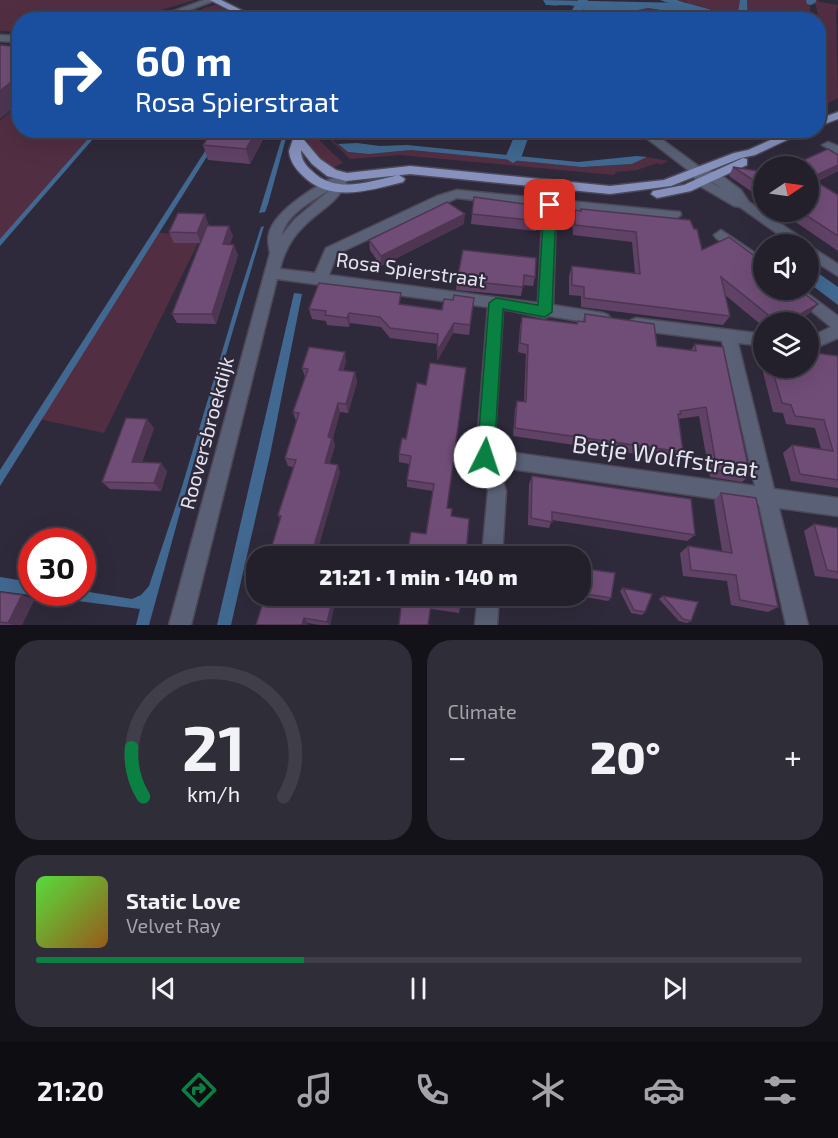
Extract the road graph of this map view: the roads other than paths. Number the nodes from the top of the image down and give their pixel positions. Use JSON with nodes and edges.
{"nodes":[{"id":1,"x":213,"y":0,"type":"edge"},
{"id":2,"x":231,"y":0,"type":"edge"},
{"id":3,"x":242,"y":11,"type":"joint"},
{"id":4,"x":177,"y":12,"type":"edge"},
{"id":5,"x":299,"y":138,"type":"edge"},
{"id":6,"x":301,"y":138,"type":"edge"},
{"id":7,"x":651,"y":138,"type":"edge"},
{"id":8,"x":784,"y":138,"type":"edge"},
{"id":9,"x":705,"y":176,"type":"junction"},
{"id":10,"x":341,"y":184,"type":"junction"},
{"id":11,"x":324,"y":186,"type":"junction"},
{"id":12,"x":550,"y":205,"type":"junction"},
{"id":13,"x":309,"y":207,"type":"dead end"},
{"id":14,"x":675,"y":215,"type":"dead end"},
{"id":15,"x":297,"y":218,"type":"dead end"},
{"id":16,"x":787,"y":234,"type":"edge"},
{"id":17,"x":721,"y":235,"type":"dead end"},
{"id":18,"x":277,"y":253,"type":"junction"},
{"id":19,"x":819,"y":258,"type":"edge"},
{"id":20,"x":753,"y":259,"type":"edge"},
{"id":21,"x":838,"y":271,"type":"edge"},
{"id":22,"x":272,"y":273,"type":"junction"},
{"id":23,"x":320,"y":279,"type":"junction"},
{"id":24,"x":806,"y":300,"type":"edge"},
{"id":25,"x":496,"y":303,"type":"junction"},
{"id":26,"x":545,"y":312,"type":"junction"},
{"id":27,"x":838,"y":324,"type":"edge"},
{"id":28,"x":838,"y":331,"type":"edge"},
{"id":29,"x":729,"y":336,"type":"junction"},
{"id":30,"x":753,"y":339,"type":"edge"},
{"id":31,"x":819,"y":340,"type":"edge"},
{"id":32,"x":485,"y":457,"type":"junction"},
{"id":33,"x":767,"y":497,"type":"junction"},
{"id":34,"x":838,"y":507,"type":"edge"},
{"id":35,"x":493,"y":546,"type":"edge"},
{"id":36,"x":488,"y":606,"type":"edge"},
{"id":37,"x":180,"y":625,"type":"edge"},
{"id":38,"x":486,"y":625,"type":"edge"},
{"id":39,"x":797,"y":625,"type":"edge"}],
"edges":[{"from":1,"to":3,"type":"main road"},
{"from":1,"to":4,"type":"street"},
{"from":2,"to":3,"type":"main road"},
{"from":5,"to":11,"type":"main road"},
{"from":6,"to":10,"type":"main road"},
{"from":7,"to":9,"type":"street"},
{"from":8,"to":9,"type":"main road"},
{"from":9,"to":10,"type":"main road"},
{"from":9,"to":16,"type":"street"},
{"from":10,"to":11,"type":"street","name":"Rooversbroekdijk"},
{"from":10,"to":18,"type":"street","name":"Rooversbroekdijk"},
{"from":11,"to":18,"type":"street","name":"Rooversbroekdijk"},
{"from":12,"to":14,"type":"street"},
{"from":12,"to":23,"type":"street"},
{"from":12,"to":26,"type":"street"},
{"from":13,"to":15,"type":"street"},
{"from":17,"to":20,"type":"street"},
{"from":18,"to":22,"type":"street","name":"Rooversbroekdijk"},
{"from":19,"to":21,"type":"street"},
{"from":22,"to":23,"type":"street","name":"Rosa Spierstraat"},
{"from":22,"to":37,"type":"street","name":"Rooversbroekdijk"},
{"from":23,"to":25,"type":"street","name":"Rosa Spierstraat"},
{"from":24,"to":27,"type":"street"},
{"from":25,"to":26,"type":"street","name":"Rosa Spierstraat"},
{"from":25,"to":32,"type":"street"},
{"from":26,"to":29,"type":"street","name":"Rosa Spierstraat"},
{"from":28,"to":31,"type":"street"},
{"from":29,"to":30,"type":"street","name":"Rosa Spierstraat"},
{"from":29,"to":33,"type":"street"},
{"from":32,"to":33,"type":"street","name":"Betje Wolffstraat"},
{"from":32,"to":35,"type":"street"},
{"from":33,"to":34,"type":"street","name":"Betje Wolffstraat"},
{"from":33,"to":39,"type":"street"},
{"from":36,"to":38,"type":"street"}]}
